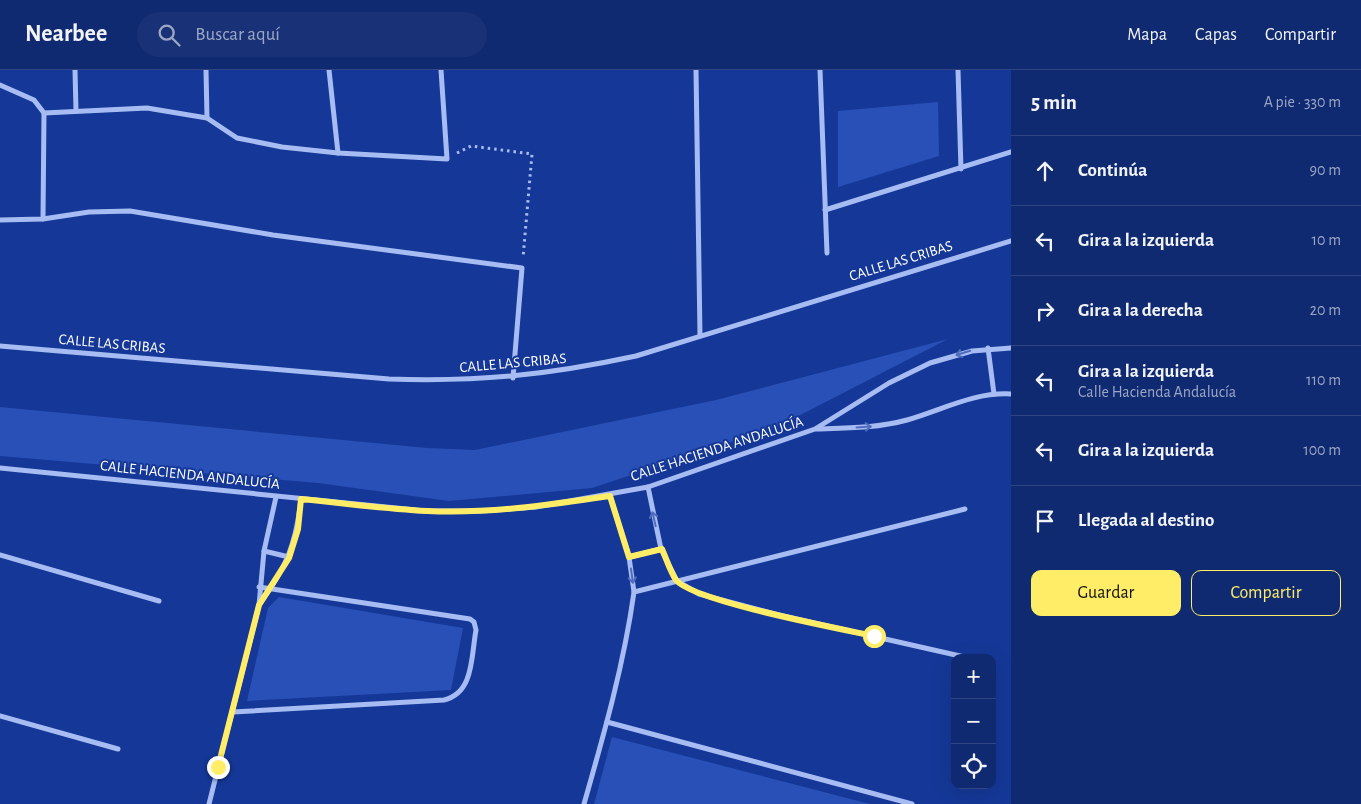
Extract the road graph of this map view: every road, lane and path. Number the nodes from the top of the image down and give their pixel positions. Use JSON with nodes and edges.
{"nodes":[{"id":1,"x":75,"y":70,"type":"edge"},
{"id":2,"x":206,"y":70,"type":"edge"},
{"id":3,"x":329,"y":70,"type":"edge"},
{"id":4,"x":441,"y":70,"type":"edge"},
{"id":5,"x":696,"y":70,"type":"edge"},
{"id":6,"x":820,"y":70,"type":"edge"},
{"id":7,"x":958,"y":70,"type":"edge"},
{"id":8,"x":0,"y":85,"type":"edge"},
{"id":9,"x":76,"y":111,"type":"junction"},
{"id":10,"x":44,"y":113,"type":"junction"},
{"id":11,"x":207,"y":118,"type":"junction"},
{"id":12,"x":1011,"y":152,"type":"edge"},
{"id":13,"x":338,"y":153,"type":"junction"},
{"id":14,"x":447,"y":159,"type":"junction"},
{"id":15,"x":962,"y":169,"type":"junction"},
{"id":16,"x":826,"y":210,"type":"junction"},
{"id":17,"x":43,"y":219,"type":"junction"},
{"id":18,"x":0,"y":220,"type":"edge"},
{"id":19,"x":1011,"y":241,"type":"edge"},
{"id":20,"x":827,"y":253,"type":"dead end"},
{"id":21,"x":522,"y":268,"type":"junction"},
{"id":22,"x":700,"y":336,"type":"junction"},
{"id":23,"x":0,"y":346,"type":"edge"},
{"id":24,"x":988,"y":348,"type":"junction"},
{"id":25,"x":1011,"y":348,"type":"edge"},
{"id":26,"x":513,"y":378,"type":"junction"},
{"id":27,"x":994,"y":394,"type":"junction"},
{"id":28,"x":1011,"y":394,"type":"edge"},
{"id":29,"x":816,"y":429,"type":"junction"},
{"id":30,"x":0,"y":468,"type":"edge"},
{"id":31,"x":648,"y":487,"type":"junction"},
{"id":32,"x":610,"y":496,"type":"junction"},
{"id":33,"x":276,"y":497,"type":"junction"},
{"id":34,"x":301,"y":499,"type":"junction"},
{"id":35,"x":965,"y":509,"type":"dead end"},
{"id":36,"x":662,"y":549,"type":"junction"},
{"id":37,"x":264,"y":551,"type":"junction"},
{"id":38,"x":0,"y":556,"type":"edge"},
{"id":39,"x":629,"y":557,"type":"junction"},
{"id":40,"x":289,"y":558,"type":"junction"},
{"id":41,"x":677,"y":581,"type":"junction"},
{"id":42,"x":259,"y":586,"type":"junction"},
{"id":43,"x":271,"y":588,"type":"junction"},
{"id":44,"x":634,"y":592,"type":"junction"},
{"id":45,"x":159,"y":601,"type":"dead end"},
{"id":46,"x":259,"y":605,"type":"junction"},
{"id":47,"x":952,"y":654,"type":"edge"},
{"id":48,"x":233,"y":712,"type":"junction"},
{"id":49,"x":0,"y":716,"type":"edge"},
{"id":50,"x":607,"y":722,"type":"junction"},
{"id":51,"x":118,"y":749,"type":"dead end"},
{"id":52,"x":209,"y":804,"type":"edge"},
{"id":53,"x":584,"y":804,"type":"edge"},
{"id":54,"x":912,"y":804,"type":"edge"}],
"edges":[{"from":1,"to":9,"type":"street"},
{"from":2,"to":11,"type":"street"},
{"from":3,"to":13,"type":"street"},
{"from":4,"to":14,"type":"street"},
{"from":5,"to":22,"type":"street"},
{"from":6,"to":16,"type":"street"},
{"from":7,"to":15,"type":"street"},
{"from":8,"to":10,"type":"street"},
{"from":9,"to":10,"type":"street"},
{"from":9,"to":11,"type":"street"},
{"from":10,"to":17,"type":"street"},
{"from":11,"to":13,"type":"street"},
{"from":12,"to":15,"type":"street"},
{"from":13,"to":14,"type":"street"},
{"from":14,"to":21,"type":"path"},
{"from":15,"to":16,"type":"street"},
{"from":16,"to":20,"type":"street"},
{"from":17,"to":18,"type":"street"},
{"from":17,"to":21,"type":"street"},
{"from":19,"to":22,"type":"street","name":"CALLE LAS CRIBAS"},
{"from":21,"to":26,"type":"street"},
{"from":22,"to":26,"type":"street","name":"CALLE LAS CRIBAS"},
{"from":23,"to":26,"type":"street","name":"CALLE LAS CRIBAS"},
{"from":24,"to":25,"type":"street","name":"CALLE HACIENDA ANDALUCÍA"},
{"from":24,"to":27,"type":"street"},
{"from":24,"to":29,"type":"street","name":"CALLE HACIENDA ANDALUCÍA","one_way":true},
{"from":27,"to":28,"type":"street","name":"CALLE HACIENDA ANDALUCÍA"},
{"from":29,"to":27,"type":"street","name":"CALLE HACIENDA ANDALUCÍA","one_way":true},
{"from":29,"to":31,"type":"street","name":"CALLE HACIENDA ANDALUCÍA"},
{"from":30,"to":33,"type":"street","name":"CALLE HACIENDA ANDALUCÍA"},
{"from":31,"to":32,"type":"street","name":"CALLE HACIENDA ANDALUCÍA"},
{"from":36,"to":31,"type":"street","one_way":true},
{"from":32,"to":34,"type":"street","name":"CALLE HACIENDA ANDALUCÍA"},
{"from":32,"to":39,"type":"street"},
{"from":33,"to":34,"type":"street","name":"CALLE HACIENDA ANDALUCÍA"},
{"from":33,"to":37,"type":"street"},
{"from":34,"to":40,"type":"street"},
{"from":35,"to":41,"type":"street"},
{"from":36,"to":39,"type":"street"},
{"from":36,"to":41,"type":"street"},
{"from":37,"to":40,"type":"street"},
{"from":37,"to":42,"type":"street"},
{"from":38,"to":45,"type":"street"},
{"from":39,"to":44,"type":"street","one_way":true},
{"from":40,"to":43,"type":"street"},
{"from":41,"to":44,"type":"street"},
{"from":41,"to":47,"type":"street"},
{"from":42,"to":43,"type":"street"},
{"from":42,"to":46,"type":"street"},
{"from":43,"to":46,"type":"street"},
{"from":43,"to":48,"type":"street"},
{"from":44,"to":50,"type":"street"},
{"from":46,"to":48,"type":"street"},
{"from":48,"to":52,"type":"street"},
{"from":49,"to":51,"type":"street"},
{"from":50,"to":53,"type":"street"},
{"from":50,"to":54,"type":"street"}]}
